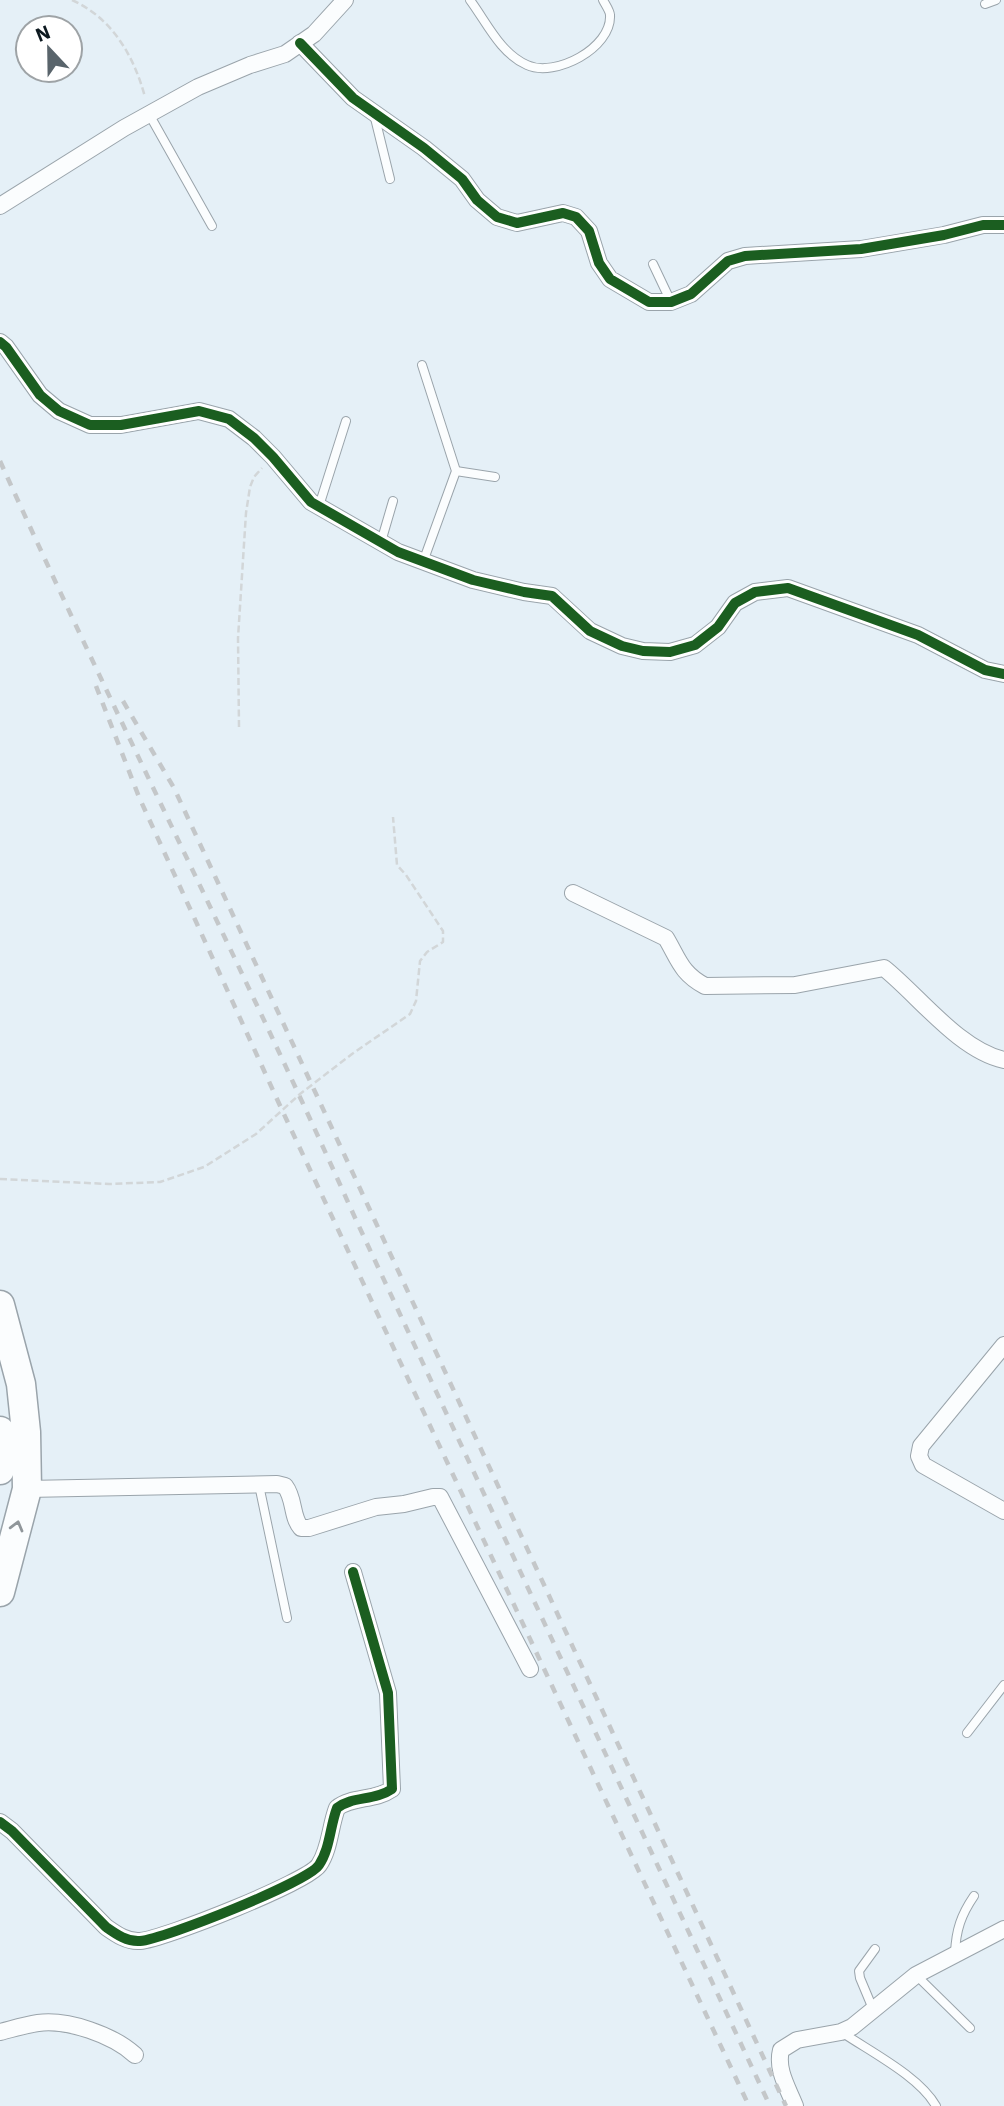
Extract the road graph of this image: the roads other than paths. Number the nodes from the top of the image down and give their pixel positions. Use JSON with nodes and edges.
{"nodes":[{"id":1,"x":345,"y":0,"type":"edge"},
{"id":2,"x":470,"y":0,"type":"edge"},
{"id":3,"x":603,"y":0,"type":"edge"},
{"id":4,"x":996,"y":0,"type":"edge"},
{"id":5,"x":985,"y":4,"type":"dead end"},
{"id":6,"x":300,"y":43,"type":"junction"},
{"id":7,"x":373,"y":111,"type":"junction"},
{"id":8,"x":149,"y":114,"type":"junction"},
{"id":9,"x":390,"y":179,"type":"dead end"},
{"id":10,"x":0,"y":206,"type":"edge"},
{"id":11,"x":1004,"y":225,"type":"edge"},
{"id":12,"x":212,"y":226,"type":"dead end"},
{"id":13,"x":653,"y":264,"type":"dead end"},
{"id":14,"x":671,"y":302,"type":"junction"},
{"id":15,"x":0,"y":342,"type":"edge"},
{"id":16,"x":422,"y":365,"type":"dead end"},
{"id":17,"x":346,"y":421,"type":"dead end"},
{"id":18,"x":456,"y":471,"type":"junction"},
{"id":19,"x":495,"y":477,"type":"dead end"},
{"id":20,"x":393,"y":501,"type":"dead end"},
{"id":21,"x":319,"y":506,"type":"junction"},
{"id":22,"x":381,"y":542,"type":"junction"},
{"id":23,"x":423,"y":562,"type":"junction"},
{"id":24,"x":1004,"y":674,"type":"edge"},
{"id":25,"x":573,"y":893,"type":"dead end"},
{"id":26,"x":1004,"y":1060,"type":"edge"},
{"id":27,"x":0,"y":1305,"type":"edge"},
{"id":28,"x":1004,"y":1345,"type":"edge"},
{"id":29,"x":0,"y":1431,"type":"edge"},
{"id":30,"x":0,"y":1471,"type":"edge"},
{"id":31,"x":259,"y":1485,"type":"junction"},
{"id":32,"x":14,"y":1489,"type":"edge"},
{"id":33,"x":1004,"y":1511,"type":"edge"},
{"id":34,"x":353,"y":1572,"type":"dead end"},
{"id":35,"x":0,"y":1592,"type":"edge"},
{"id":36,"x":287,"y":1618,"type":"dead end"},
{"id":37,"x":530,"y":1669,"type":"dead end"},
{"id":38,"x":1004,"y":1685,"type":"edge"},
{"id":39,"x":967,"y":1733,"type":"dead end"},
{"id":40,"x":0,"y":1822,"type":"edge"},
{"id":41,"x":974,"y":1896,"type":"dead end"},
{"id":42,"x":1004,"y":1928,"type":"edge"},
{"id":43,"x":875,"y":1950,"type":"dead end"},
{"id":44,"x":955,"y":1953,"type":"junction"},
{"id":45,"x":916,"y":1975,"type":"junction"},
{"id":46,"x":873,"y":2009,"type":"junction"},
{"id":47,"x":970,"y":2028,"type":"dead end"},
{"id":48,"x":0,"y":2032,"type":"edge"},
{"id":49,"x":841,"y":2032,"type":"junction"},
{"id":50,"x":135,"y":2055,"type":"dead end"},
{"id":51,"x":795,"y":2106,"type":"edge"},
{"id":52,"x":936,"y":2106,"type":"edge"}],
"edges":[{"from":1,"to":6,"type":"street"},
{"from":2,"to":3,"type":"lane"},
{"from":4,"to":5,"type":"lane"},
{"from":6,"to":7,"type":"street"},
{"from":6,"to":8,"type":"street"},
{"from":7,"to":9,"type":"lane"},
{"from":7,"to":14,"type":"street"},
{"from":8,"to":10,"type":"street"},
{"from":8,"to":12,"type":"lane"},
{"from":11,"to":14,"type":"street"},
{"from":13,"to":14,"type":"lane"},
{"from":15,"to":21,"type":"street"},
{"from":16,"to":18,"type":"lane"},
{"from":17,"to":21,"type":"lane"},
{"from":18,"to":19,"type":"lane"},
{"from":18,"to":23,"type":"lane"},
{"from":20,"to":22,"type":"lane"},
{"from":21,"to":22,"type":"street"},
{"from":22,"to":23,"type":"street"},
{"from":23,"to":24,"type":"street"},
{"from":25,"to":26,"type":"street"},
{"from":27,"to":32,"type":"highway"},
{"from":28,"to":33,"type":"street"},
{"from":29,"to":30,"type":"highway"},
{"from":31,"to":32,"type":"street"},
{"from":31,"to":36,"type":"lane"},
{"from":31,"to":37,"type":"street"},
{"from":35,"to":32,"type":"highway","one_way":true},
{"from":34,"to":40,"type":"street"},
{"from":38,"to":39,"type":"lane"},
{"from":41,"to":44,"type":"lane"},
{"from":42,"to":44,"type":"street"},
{"from":43,"to":46,"type":"lane"},
{"from":44,"to":45,"type":"street"},
{"from":45,"to":46,"type":"street"},
{"from":45,"to":47,"type":"lane"},
{"from":46,"to":49,"type":"street"},
{"from":48,"to":50,"type":"street"},
{"from":49,"to":51,"type":"street"},
{"from":49,"to":52,"type":"lane"}]}
